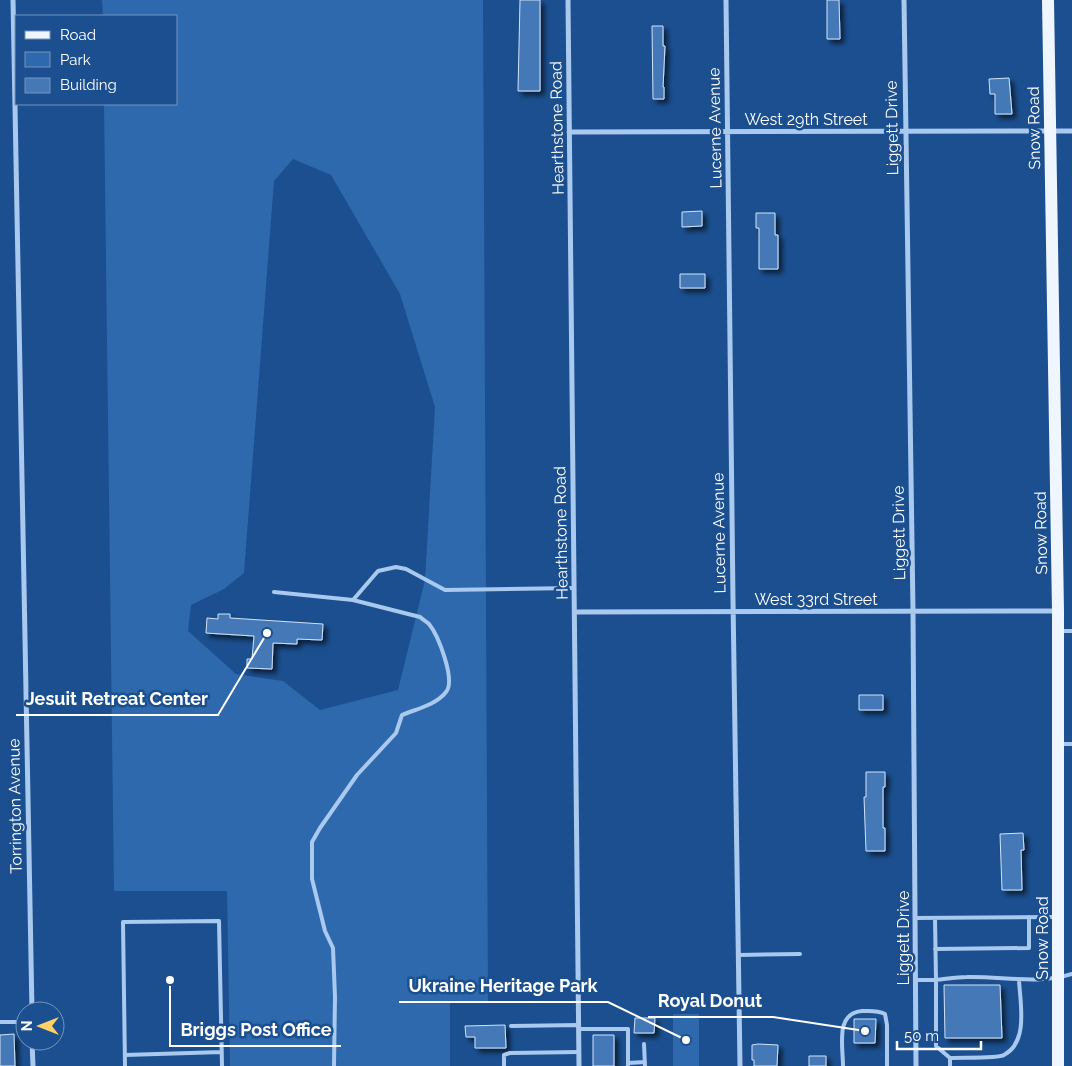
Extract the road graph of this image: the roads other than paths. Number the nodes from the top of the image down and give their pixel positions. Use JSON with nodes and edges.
{"nodes":[{"id":1,"x":13,"y":0,"type":"edge"},
{"id":2,"x":568,"y":0,"type":"edge"},
{"id":3,"x":726,"y":0,"type":"edge"},
{"id":4,"x":904,"y":0,"type":"edge"},
{"id":5,"x":1048,"y":0,"type":"edge"},
{"id":6,"x":728,"y":131,"type":"junction"},
{"id":7,"x":905,"y":131,"type":"junction"},
{"id":8,"x":1051,"y":131,"type":"junction"},
{"id":9,"x":1072,"y":131,"type":"edge"},
{"id":10,"x":569,"y":132,"type":"junction"},
{"id":11,"x":574,"y":588,"type":"junction"},
{"id":12,"x":274,"y":592,"type":"dead end"},
{"id":13,"x":353,"y":600,"type":"junction"},
{"id":14,"x":913,"y":611,"type":"junction"},
{"id":15,"x":1058,"y":611,"type":"junction"},
{"id":16,"x":575,"y":612,"type":"junction"},
{"id":17,"x":733,"y":612,"type":"junction"},
{"id":18,"x":1058,"y":631,"type":"junction"},
{"id":19,"x":1072,"y":631,"type":"edge"},
{"id":20,"x":1058,"y":744,"type":"junction"},
{"id":21,"x":1072,"y":744,"type":"edge"},
{"id":22,"x":1029,"y":917,"type":"junction"},
{"id":23,"x":1058,"y":917,"type":"junction"},
{"id":24,"x":916,"y":918,"type":"junction"},
{"id":25,"x":935,"y":918,"type":"junction"},
{"id":26,"x":935,"y":949,"type":"junction"},
{"id":27,"x":800,"y":954,"type":"dead end"},
{"id":28,"x":739,"y":955,"type":"junction"},
{"id":29,"x":1072,"y":974,"type":"edge"},
{"id":30,"x":1058,"y":978,"type":"junction"},
{"id":31,"x":916,"y":980,"type":"junction"},
{"id":32,"x":936,"y":980,"type":"junction"},
{"id":33,"x":1020,"y":980,"type":"junction"},
{"id":34,"x":32,"y":1001,"type":"edge"},
{"id":35,"x":0,"y":1022,"type":"edge"},
{"id":36,"x":15,"y":1022,"type":"edge"},
{"id":37,"x":511,"y":1026,"type":"dead end"},
{"id":38,"x":579,"y":1027,"type":"junction"},
{"id":39,"x":644,"y":1044,"type":"dead end"},
{"id":40,"x":32,"y":1051,"type":"edge"},
{"id":41,"x":222,"y":1052,"type":"junction"},
{"id":42,"x":579,"y":1052,"type":"junction"},
{"id":43,"x":125,"y":1055,"type":"junction"},
{"id":44,"x":950,"y":1058,"type":"junction"},
{"id":45,"x":628,"y":1064,"type":"edge"},
{"id":46,"x":645,"y":1064,"type":"edge"},
{"id":47,"x":33,"y":1066,"type":"edge"},
{"id":48,"x":125,"y":1066,"type":"edge"},
{"id":49,"x":222,"y":1066,"type":"edge"},
{"id":50,"x":334,"y":1066,"type":"edge"},
{"id":51,"x":504,"y":1066,"type":"edge"},
{"id":52,"x":579,"y":1066,"type":"edge"},
{"id":53,"x":740,"y":1066,"type":"edge"},
{"id":54,"x":843,"y":1066,"type":"edge"},
{"id":55,"x":887,"y":1066,"type":"edge"},
{"id":56,"x":916,"y":1066,"type":"edge"},
{"id":57,"x":950,"y":1066,"type":"edge"},
{"id":58,"x":1058,"y":1066,"type":"edge"}],
"edges":[{"from":1,"to":34,"type":"street","name":"Torrington Avenue"},
{"from":2,"to":10,"type":"street","name":"Hearthstone Road"},
{"from":3,"to":6,"type":"street","name":"Lucerne Avenue"},
{"from":4,"to":7,"type":"street","name":"Liggett Drive"},
{"from":5,"to":8,"type":"main road","name":"Snow Road"},
{"from":6,"to":7,"type":"street","name":"West 29th Street"},
{"from":6,"to":10,"type":"street","name":"West 29th Street"},
{"from":6,"to":17,"type":"street","name":"Lucerne Avenue"},
{"from":7,"to":8,"type":"street","name":"West 29th Street"},
{"from":7,"to":14,"type":"street","name":"Liggett Drive"},
{"from":8,"to":9,"type":"street","name":"West 29th Street"},
{"from":8,"to":15,"type":"main road","name":"Snow Road"},
{"from":10,"to":11,"type":"street","name":"Hearthstone Road"},
{"from":11,"to":13,"type":"lane"},
{"from":11,"to":16,"type":"street","name":"Hearthstone Road"},
{"from":12,"to":13,"type":"lane"},
{"from":13,"to":50,"type":"lane"},
{"from":14,"to":15,"type":"street","name":"West 33rd Street"},
{"from":14,"to":17,"type":"street","name":"West 33rd Street"},
{"from":14,"to":24,"type":"street","name":"Liggett Drive"},
{"from":15,"to":18,"type":"main road","name":"Snow Road"},
{"from":16,"to":17,"type":"street","name":"West 33rd Street"},
{"from":16,"to":38,"type":"street","name":"Hearthstone Road"},
{"from":17,"to":28,"type":"street","name":"Lucerne Avenue"},
{"from":18,"to":19,"type":"lane"},
{"from":18,"to":20,"type":"main road","name":"Snow Road"},
{"from":20,"to":21,"type":"lane"},
{"from":20,"to":23,"type":"main road","name":"Snow Road"},
{"from":22,"to":23,"type":"lane"},
{"from":22,"to":25,"type":"lane"},
{"from":22,"to":26,"type":"lane"},
{"from":23,"to":30,"type":"main road","name":"Snow Road"},
{"from":24,"to":25,"type":"lane"},
{"from":24,"to":31,"type":"street","name":"Liggett Drive"},
{"from":25,"to":26,"type":"lane"},
{"from":26,"to":32,"type":"lane"},
{"from":27,"to":28,"type":"lane"},
{"from":28,"to":53,"type":"street","name":"Lucerne Avenue"},
{"from":29,"to":30,"type":"lane"},
{"from":30,"to":33,"type":"lane"},
{"from":30,"to":58,"type":"main road","name":"Snow Road"},
{"from":31,"to":32,"type":"lane"},
{"from":31,"to":56,"type":"street","name":"Liggett Drive"},
{"from":32,"to":33,"type":"lane"},
{"from":32,"to":44,"type":"lane"},
{"from":33,"to":44,"type":"lane"},
{"from":35,"to":36,"type":"lane"},
{"from":37,"to":38,"type":"lane"},
{"from":38,"to":42,"type":"street","name":"Hearthstone Road"},
{"from":38,"to":45,"type":"lane"},
{"from":39,"to":46,"type":"lane"},
{"from":40,"to":47,"type":"street"},
{"from":41,"to":43,"type":"lane"},
{"from":41,"to":43,"type":"lane"},
{"from":41,"to":49,"type":"lane"},
{"from":42,"to":51,"type":"lane"},
{"from":42,"to":52,"type":"street","name":"Hearthstone Road"},
{"from":43,"to":48,"type":"lane"},
{"from":44,"to":57,"type":"lane"},
{"from":45,"to":46,"type":"lane"},
{"from":54,"to":55,"type":"lane"}]}
